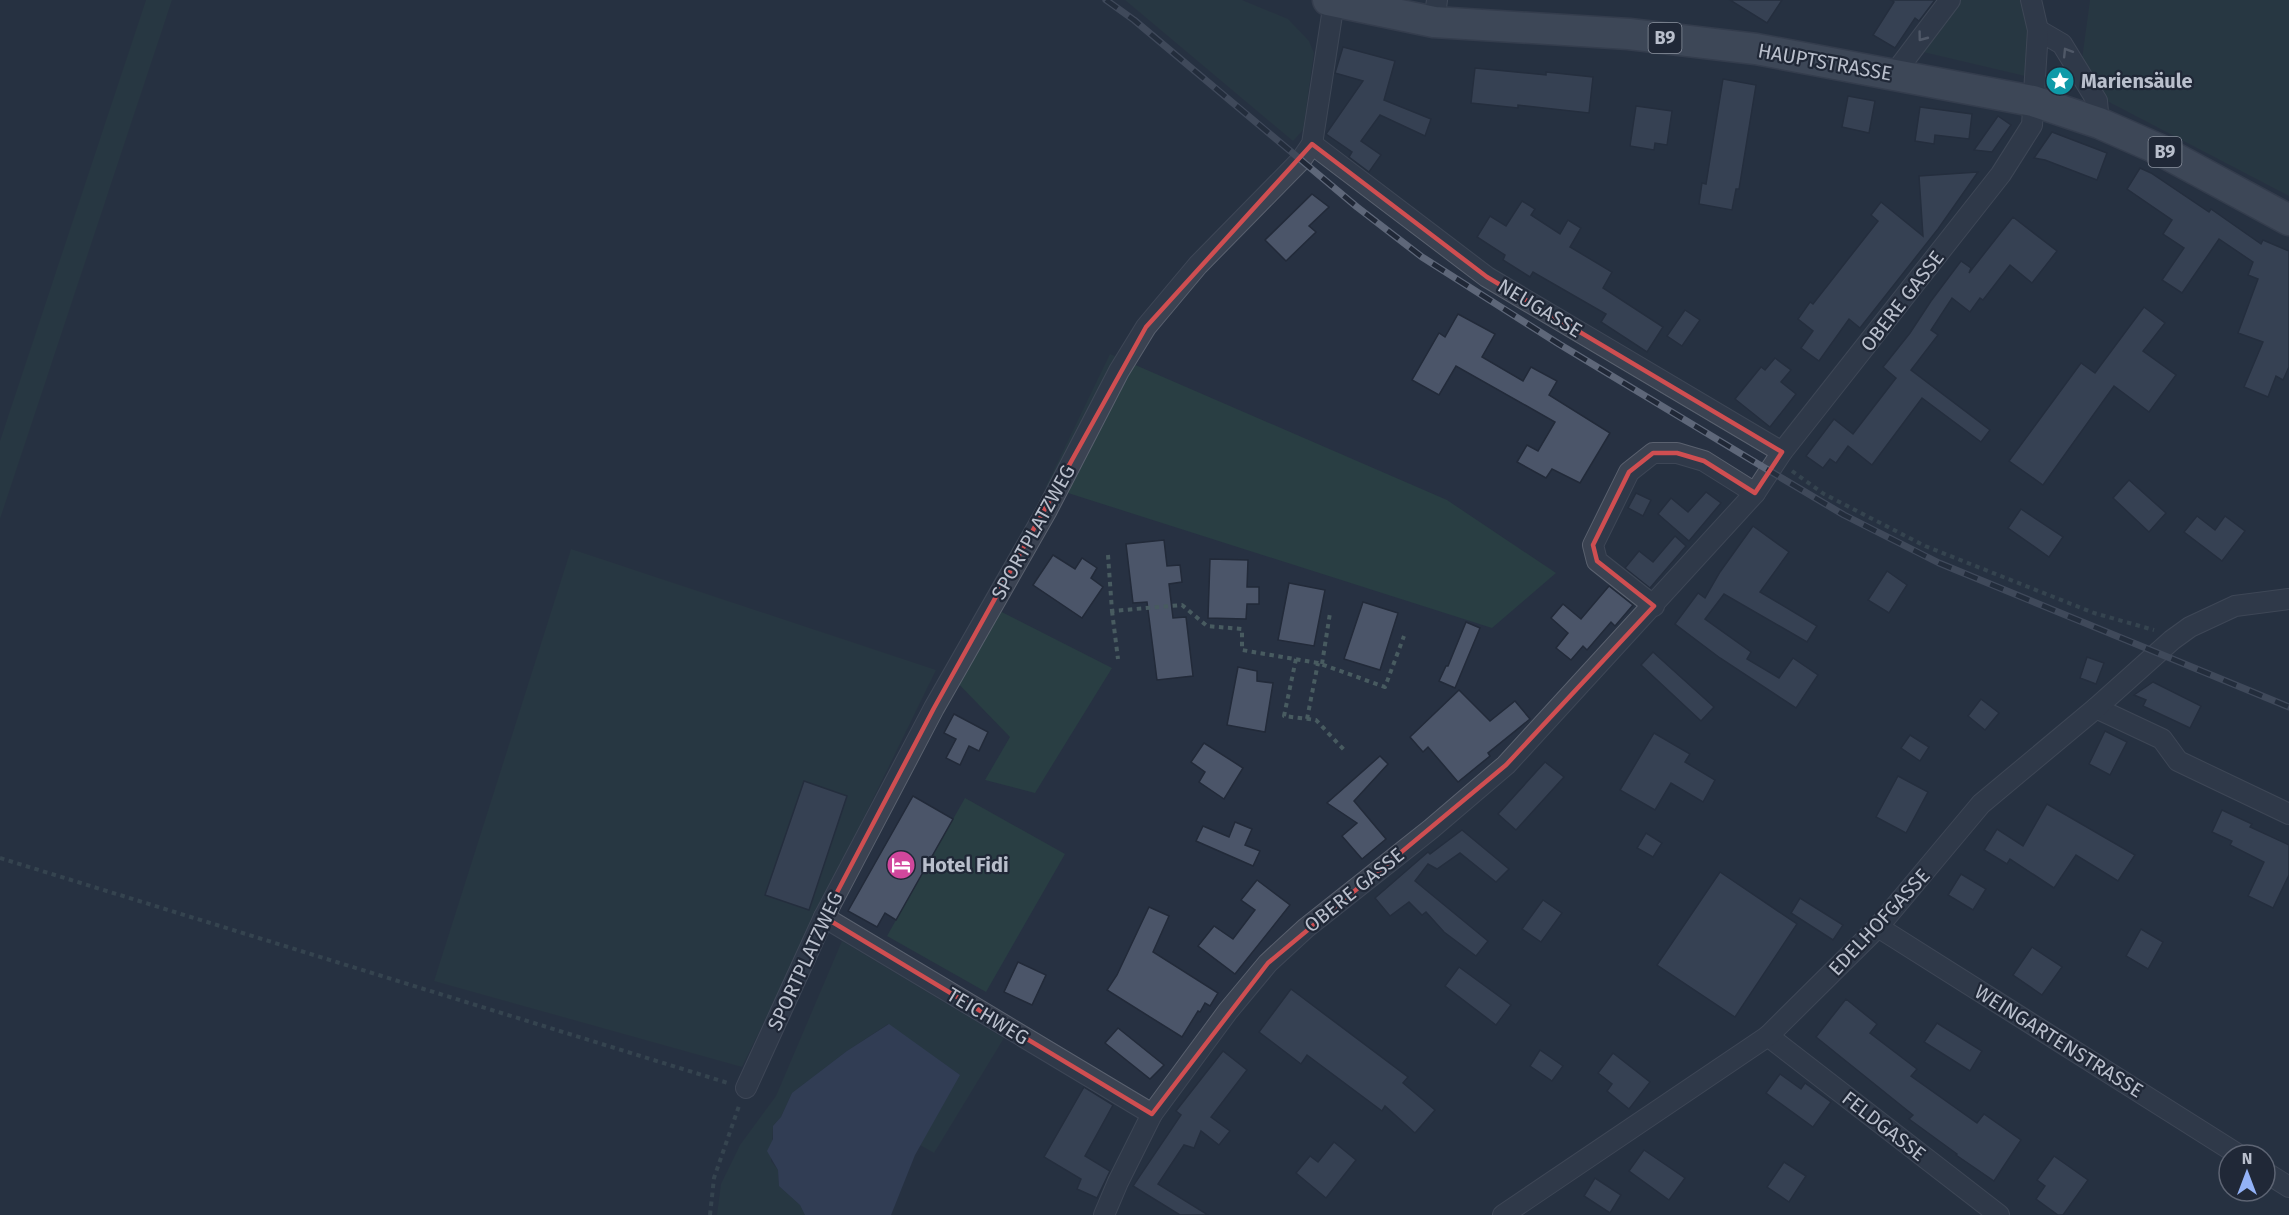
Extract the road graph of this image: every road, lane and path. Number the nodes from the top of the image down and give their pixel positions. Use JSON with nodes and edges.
{"nodes":[{"id":1,"x":1950,"y":0,"type":"edge"},
{"id":2,"x":2031,"y":0,"type":"edge"},
{"id":3,"x":1331,"y":1,"type":"edge"},
{"id":4,"x":1436,"y":11,"type":"edge"},
{"id":5,"x":2038,"y":30,"type":"junction"},
{"id":6,"x":1894,"y":74,"type":"junction"},
{"id":7,"x":2033,"y":101,"type":"junction"},
{"id":8,"x":2099,"y":123,"type":"junction"},
{"id":9,"x":1312,"y":144,"type":"junction"},
{"id":10,"x":2289,"y":220,"type":"edge"},
{"id":11,"x":1781,"y":455,"type":"junction"},
{"id":12,"x":1755,"y":493,"type":"junction"},
{"id":13,"x":1108,"y":555,"type":"dead end"},
{"id":14,"x":2289,"y":599,"type":"edge"},
{"id":15,"x":1654,"y":606,"type":"junction"},
{"id":16,"x":1112,"y":611,"type":"junction"},
{"id":17,"x":1330,"y":613,"type":"dead end"},
{"id":18,"x":1404,"y":636,"type":"dead end"},
{"id":19,"x":2172,"y":640,"type":"junction"},
{"id":20,"x":1118,"y":659,"type":"dead end"},
{"id":21,"x":1296,"y":659,"type":"junction"},
{"id":22,"x":1320,"y":664,"type":"junction"},
{"id":23,"x":2096,"y":708,"type":"junction"},
{"id":24,"x":1307,"y":719,"type":"junction"},
{"id":25,"x":1346,"y":752,"type":"dead end"},
{"id":26,"x":2289,"y":814,"type":"edge"},
{"id":27,"x":0,"y":858,"type":"edge"},
{"id":28,"x":825,"y":917,"type":"junction"},
{"id":29,"x":1878,"y":927,"type":"junction"},
{"id":30,"x":1768,"y":1036,"type":"junction"},
{"id":31,"x":746,"y":1088,"type":"junction"},
{"id":32,"x":1152,"y":1114,"type":"junction"},
{"id":33,"x":2220,"y":1143,"type":"edge"},
{"id":34,"x":710,"y":1215,"type":"edge"},
{"id":35,"x":1104,"y":1215,"type":"edge"},
{"id":36,"x":1503,"y":1215,"type":"edge"},
{"id":37,"x":1999,"y":1215,"type":"edge"}],
"edges":[{"from":1,"to":6,"type":"street","one_way":true},
{"from":2,"to":5,"type":"street","name":"OBERE GASSE"},
{"from":3,"to":4,"type":"main road","name":"HAUPTSTRASSE","number":"B9"},
{"from":3,"to":9,"type":"street","name":"SPORTPLATZWEG"},
{"from":4,"to":6,"type":"main road","name":"HAUPTSTRASSE","number":"B9"},
{"from":5,"to":7,"type":"street","name":"OBERE GASSE"},
{"from":8,"to":5,"type":"street","one_way":true},
{"from":6,"to":7,"type":"main road","name":"HAUPTSTRASSE","number":"B9"},
{"from":7,"to":8,"type":"main road","name":"HAUPTSTRASSE","number":"B9"},
{"from":7,"to":11,"type":"street","name":"OBERE GASSE"},
{"from":8,"to":10,"type":"main road","name":"HAUPTSTRASSE","number":"B9"},
{"from":9,"to":11,"type":"street","name":"NEUGASSE"},
{"from":9,"to":28,"type":"street","name":"SPORTPLATZWEG"},
{"from":11,"to":12,"type":"street","name":"OBERE GASSE"},
{"from":11,"to":19,"type":"path"},
{"from":12,"to":15,"type":"street","name":"OBERE GASSE"},
{"from":12,"to":15,"type":"street"},
{"from":13,"to":16,"type":"path"},
{"from":14,"to":19,"type":"street","name":"EDELHOFGASSE"},
{"from":15,"to":32,"type":"street","name":"OBERE GASSE"},
{"from":16,"to":20,"type":"path"},
{"from":16,"to":21,"type":"path"},
{"from":17,"to":22,"type":"path"},
{"from":18,"to":22,"type":"path"},
{"from":19,"to":23,"type":"street","name":"EDELHOFGASSE"},
{"from":21,"to":22,"type":"path"},
{"from":21,"to":24,"type":"path"},
{"from":22,"to":24,"type":"path"},
{"from":23,"to":26,"type":"street"},
{"from":23,"to":29,"type":"street","name":"EDELHOFGASSE"},
{"from":24,"to":25,"type":"path"},
{"from":27,"to":31,"type":"path"},
{"from":28,"to":31,"type":"street","name":"SPORTPLATZWEG"},
{"from":28,"to":32,"type":"street","name":"TEICHWEG"},
{"from":29,"to":30,"type":"street","name":"EDELHOFGASSE"},
{"from":29,"to":33,"type":"street","name":"WEINGARTENSTRASSE"},
{"from":30,"to":36,"type":"street","name":"EDELHOFGASSE"},
{"from":30,"to":37,"type":"street","name":"FELDGASSE"},
{"from":31,"to":34,"type":"path"},
{"from":32,"to":35,"type":"street","name":"OBERE GASSE"}]}
